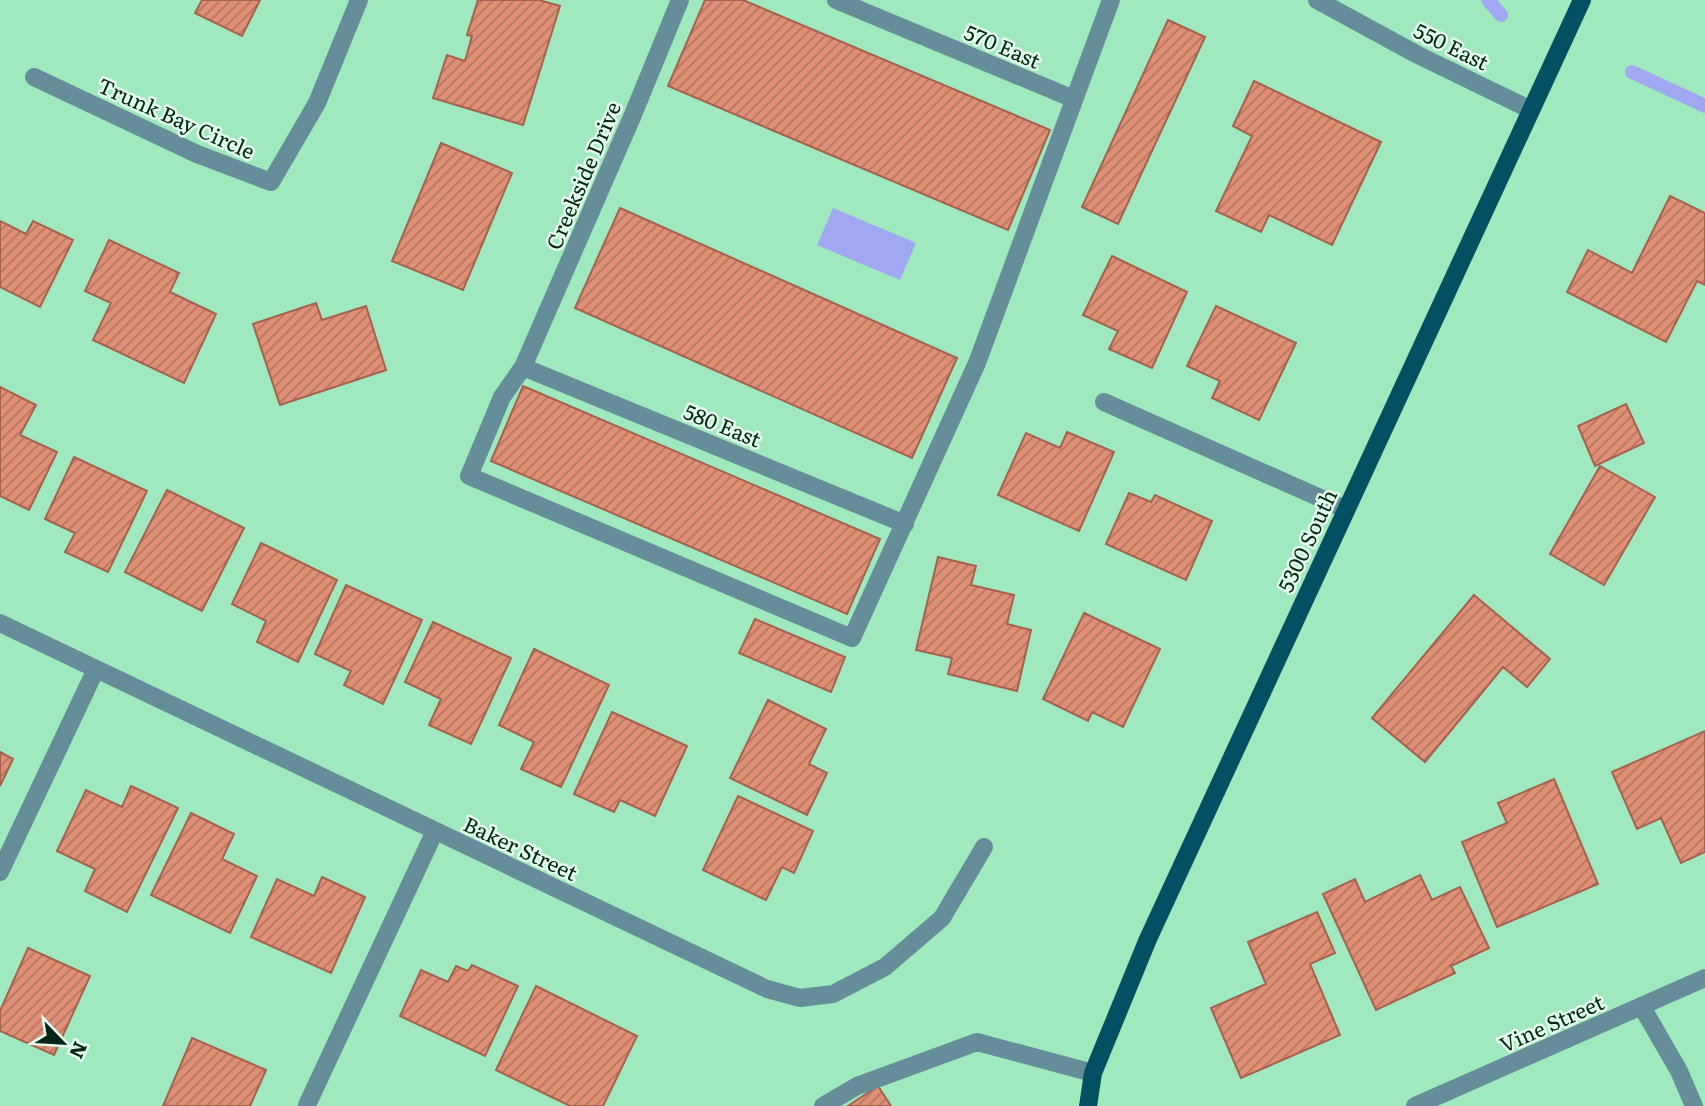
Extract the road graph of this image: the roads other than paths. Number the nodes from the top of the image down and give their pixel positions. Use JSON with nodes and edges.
{"nodes":[{"id":1,"x":359,"y":0,"type":"edge"},
{"id":2,"x":680,"y":0,"type":"edge"},
{"id":3,"x":836,"y":0,"type":"edge"},
{"id":4,"x":1111,"y":0,"type":"edge"},
{"id":5,"x":1317,"y":0,"type":"edge"},
{"id":6,"x":1582,"y":0,"type":"edge"},
{"id":7,"x":34,"y":77,"type":"dead end"},
{"id":8,"x":1074,"y":99,"type":"junction"},
{"id":9,"x":1531,"y":110,"type":"junction"},
{"id":10,"x":523,"y":367,"type":"junction"},
{"id":11,"x":1104,"y":402,"type":"dead end"},
{"id":12,"x":1345,"y":509,"type":"junction"},
{"id":13,"x":905,"y":524,"type":"junction"},
{"id":14,"x":0,"y":623,"type":"edge"},
{"id":15,"x":96,"y":669,"type":"junction"},
{"id":16,"x":435,"y":831,"type":"junction"},
{"id":17,"x":984,"y":847,"type":"dead end"},
{"id":18,"x":0,"y":872,"type":"edge"},
{"id":19,"x":1705,"y":978,"type":"edge"},
{"id":20,"x":1642,"y":1007,"type":"junction"},
{"id":21,"x":1093,"y":1073,"type":"junction"},
{"id":22,"x":307,"y":1105,"type":"edge"},
{"id":23,"x":823,"y":1106,"type":"edge"},
{"id":24,"x":1088,"y":1106,"type":"edge"},
{"id":25,"x":1415,"y":1106,"type":"edge"},
{"id":26,"x":1695,"y":1106,"type":"edge"}],
"edges":[{"from":1,"to":7,"type":"street","name":"Trunk Bay Circle"},
{"from":2,"to":10,"type":"street","name":"Creekside Drive"},
{"from":3,"to":8,"type":"street","name":"570 East"},
{"from":4,"to":8,"type":"street"},
{"from":5,"to":9,"type":"street","name":"550 East"},
{"from":6,"to":9,"type":"main road","name":"5300 South"},
{"from":8,"to":13,"type":"street"},
{"from":9,"to":12,"type":"main road","name":"5300 South"},
{"from":10,"to":13,"type":"street","name":"580 East"},
{"from":10,"to":13,"type":"street","name":"Creekside Drive"},
{"from":11,"to":12,"type":"street"},
{"from":12,"to":21,"type":"main road","name":"5300 South"},
{"from":14,"to":15,"type":"street","name":"Baker Street"},
{"from":15,"to":16,"type":"street","name":"Baker Street"},
{"from":15,"to":18,"type":"street"},
{"from":16,"to":17,"type":"street","name":"Baker Street"},
{"from":16,"to":22,"type":"street"},
{"from":19,"to":20,"type":"street","name":"Vine Street"},
{"from":20,"to":25,"type":"street","name":"Vine Street"},
{"from":20,"to":26,"type":"street"},
{"from":21,"to":23,"type":"street"},
{"from":21,"to":24,"type":"main road","name":"5300 South"}]}
